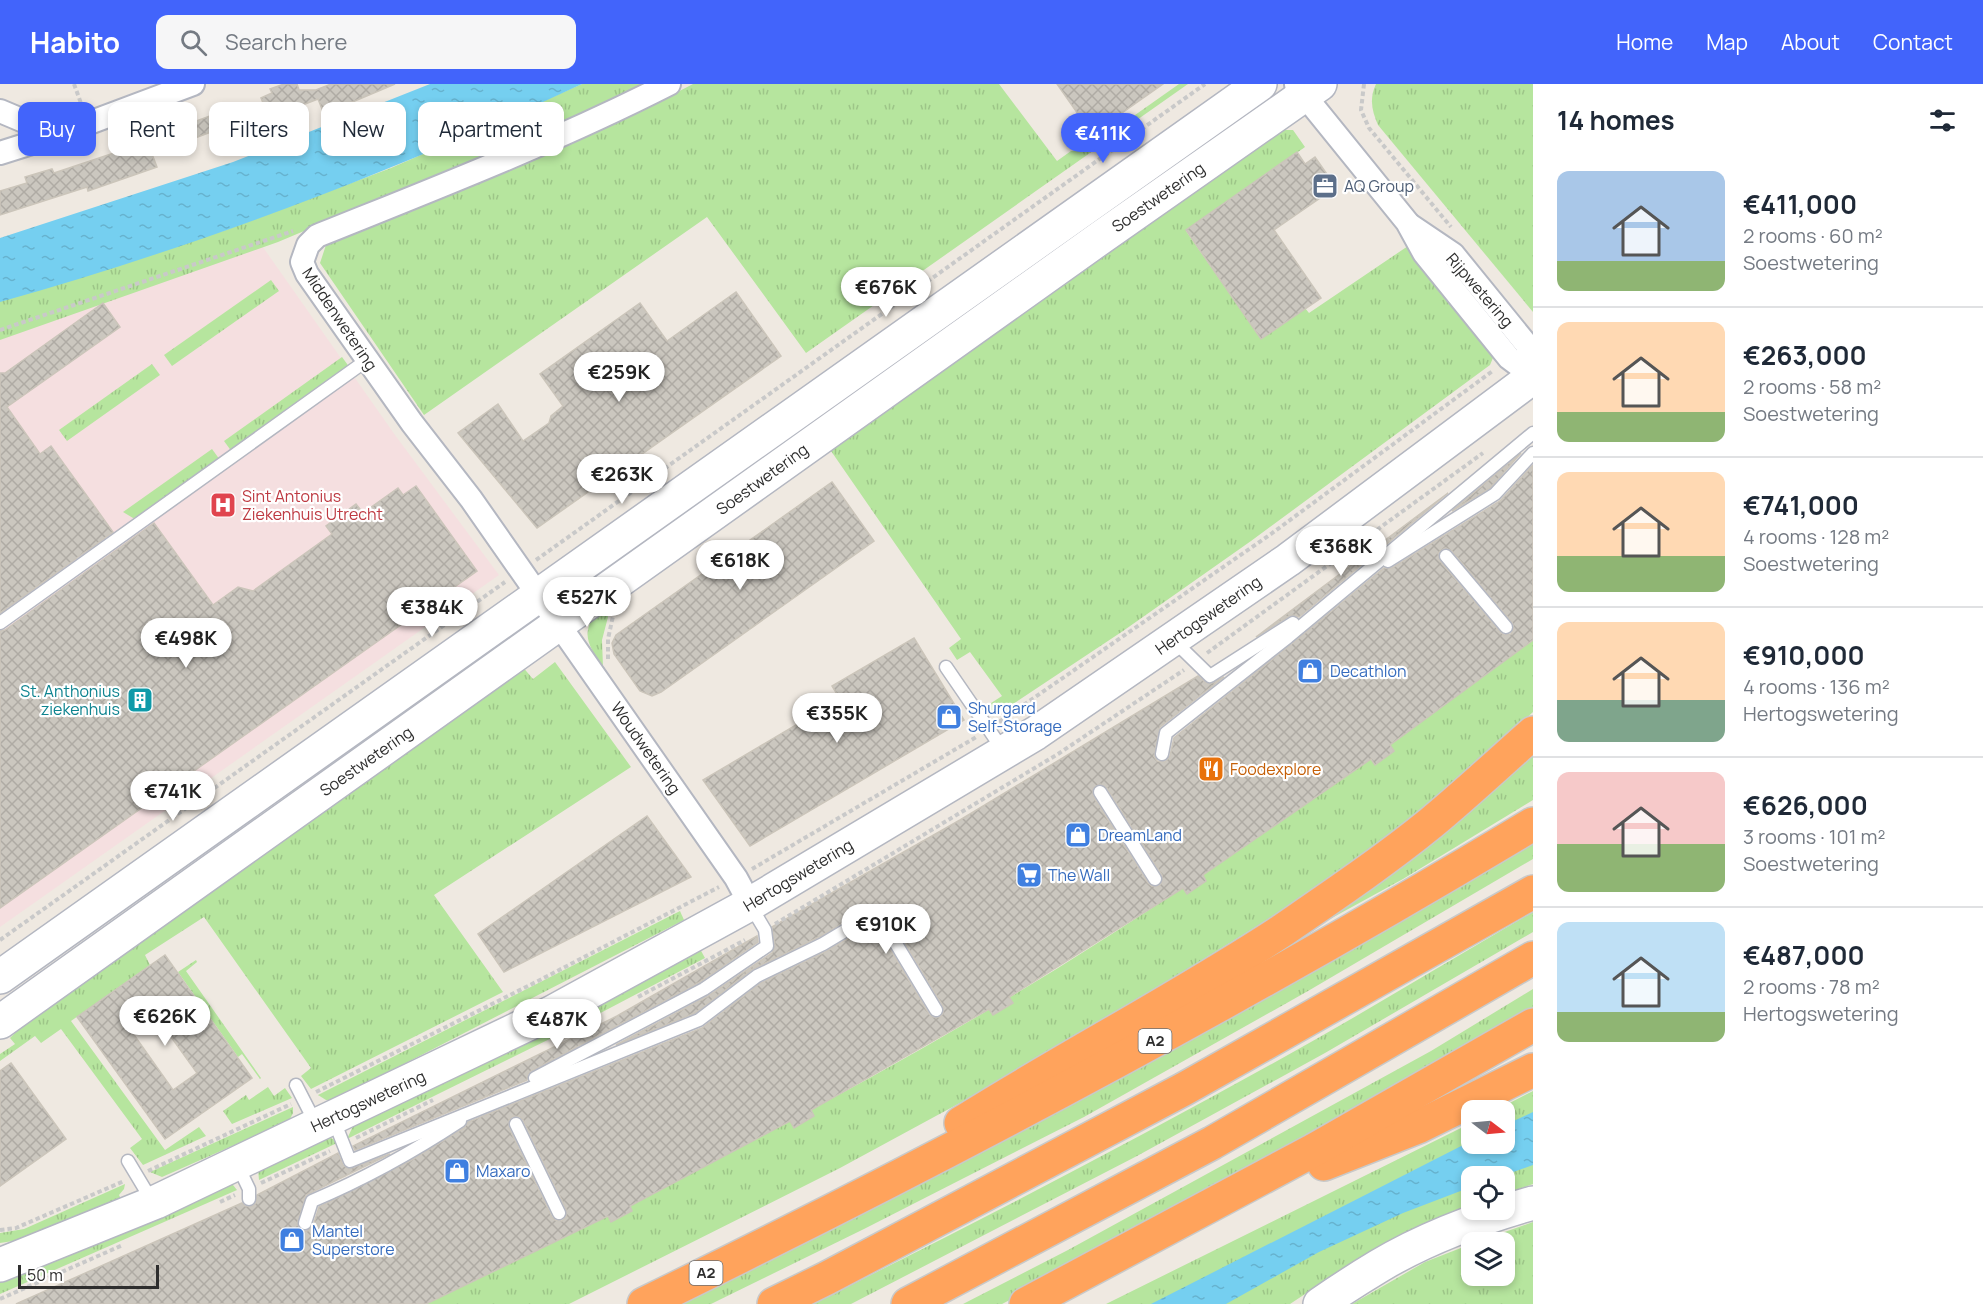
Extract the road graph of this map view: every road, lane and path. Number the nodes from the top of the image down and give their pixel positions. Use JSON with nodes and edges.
{"nodes":[{"id":1,"x":193,"y":84,"type":"edge"},
{"id":2,"x":669,"y":84,"type":"edge"},
{"id":3,"x":1205,"y":84,"type":"edge"},
{"id":4,"x":1260,"y":84,"type":"edge"},
{"id":5,"x":1364,"y":84,"type":"edge"},
{"id":6,"x":1306,"y":88,"type":"edge"},
{"id":7,"x":0,"y":111,"type":"edge"},
{"id":8,"x":18,"y":119,"type":"edge"},
{"id":9,"x":96,"y":120,"type":"edge"},
{"id":10,"x":18,"y":147,"type":"edge"},
{"id":11,"x":0,"y":153,"type":"edge"},
{"id":12,"x":1457,"y":235,"type":"dead end"},
{"id":13,"x":367,"y":360,"type":"junction"},
{"id":14,"x":1527,"y":371,"type":"edge"},
{"id":15,"x":1533,"y":433,"type":"edge"},
{"id":16,"x":1533,"y":453,"type":"edge"},
{"id":17,"x":1446,"y":556,"type":"dead end"},
{"id":18,"x":530,"y":582,"type":"junction"},
{"id":19,"x":1350,"y":585,"type":"junction"},
{"id":20,"x":0,"y":623,"type":"edge"},
{"id":21,"x":559,"y":624,"type":"junction"},
{"id":22,"x":1506,"y":627,"type":"dead end"},
{"id":23,"x":1172,"y":639,"type":"junction"},
{"id":24,"x":946,"y":667,"type":"dead end"},
{"id":25,"x":1533,"y":733,"type":"edge"},
{"id":26,"x":997,"y":740,"type":"junction"},
{"id":27,"x":1162,"y":754,"type":"dead end"},
{"id":28,"x":1100,"y":792,"type":"dead end"},
{"id":29,"x":1533,"y":824,"type":"edge"},
{"id":30,"x":1155,"y":879,"type":"dead end"},
{"id":31,"x":743,"y":891,"type":"junction"},
{"id":32,"x":1533,"y":892,"type":"edge"},
{"id":33,"x":0,"y":940,"type":"edge"},
{"id":34,"x":1533,"y":958,"type":"edge"},
{"id":35,"x":0,"y":977,"type":"edge"},
{"id":36,"x":936,"y":1010,"type":"dead end"},
{"id":37,"x":0,"y":1022,"type":"edge"},
{"id":38,"x":1533,"y":1025,"type":"edge"},
{"id":39,"x":1533,"y":1070,"type":"edge"},
{"id":40,"x":296,"y":1085,"type":"dead end"},
{"id":41,"x":483,"y":1106,"type":"junction"},
{"id":42,"x":317,"y":1114,"type":"junction"},
{"id":43,"x":516,"y":1124,"type":"dead end"},
{"id":44,"x":128,"y":1161,"type":"dead end"},
{"id":45,"x":237,"y":1163,"type":"junction"},
{"id":46,"x":145,"y":1189,"type":"junction"},
{"id":47,"x":249,"y":1199,"type":"dead end"},
{"id":48,"x":1533,"y":1203,"type":"edge"},
{"id":49,"x":1205,"y":1209,"type":"junction"},
{"id":50,"x":559,"y":1214,"type":"dead end"},
{"id":51,"x":1533,"y":1216,"type":"edge"},
{"id":52,"x":305,"y":1223,"type":"dead end"},
{"id":53,"x":0,"y":1230,"type":"edge"},
{"id":54,"x":769,"y":1243,"type":"junction"},
{"id":55,"x":0,"y":1265,"type":"edge"},
{"id":56,"x":644,"y":1304,"type":"edge"},
{"id":57,"x":774,"y":1304,"type":"edge"},
{"id":58,"x":908,"y":1304,"type":"edge"},
{"id":59,"x":1026,"y":1304,"type":"edge"},
{"id":60,"x":1320,"y":1304,"type":"edge"},
{"id":61,"x":1343,"y":1304,"type":"edge"}],
"edges":[{"from":1,"to":9,"type":"street"},
{"from":2,"to":13,"type":"street","name":"Middenwetering"},
{"from":3,"to":18,"type":"path"},
{"from":4,"to":18,"type":"main road","name":"Soestwetering"},
{"from":5,"to":12,"type":"path"},
{"from":6,"to":14,"type":"street","name":"Rijpwetering"},
{"from":6,"to":21,"type":"main road","name":"Soestwetering"},
{"from":7,"to":8,"type":"street"},
{"from":10,"to":11,"type":"street"},
{"from":13,"to":18,"type":"street","name":"Middenwetering"},
{"from":13,"to":20,"type":"lane"},
{"from":14,"to":23,"type":"main road","name":"Hertogswetering"},
{"from":14,"to":26,"type":"path"},
{"from":15,"to":19,"type":"lane"},
{"from":16,"to":19,"type":"lane"},
{"from":17,"to":22,"type":"lane"},
{"from":18,"to":21,"type":"street","name":"Woudwetering"},
{"from":18,"to":33,"type":"path"},
{"from":18,"to":35,"type":"main road","name":"Soestwetering"},
{"from":19,"to":23,"type":"lane"},
{"from":19,"to":27,"type":"lane"},
{"from":21,"to":31,"type":"street","name":"Woudwetering"},
{"from":21,"to":37,"type":"main road","name":"Soestwetering"},
{"from":23,"to":26,"type":"main road","name":"Hertogswetering"},
{"from":24,"to":26,"type":"lane"},
{"from":25,"to":54,"type":"highway","number":"A2"},
{"from":26,"to":31,"type":"main road","name":"Hertogswetering"},
{"from":26,"to":31,"type":"path"},
{"from":28,"to":30,"type":"lane"},
{"from":29,"to":54,"type":"highway","number":"A2"},
{"from":31,"to":41,"type":"lane"},
{"from":31,"to":42,"type":"path"},
{"from":31,"to":42,"type":"main road","name":"Hertogswetering"},
{"from":32,"to":57,"type":"highway"},
{"from":34,"to":58,"type":"highway"},
{"from":36,"to":41,"type":"lane"},
{"from":38,"to":49,"type":"highway"},
{"from":39,"to":49,"type":"highway"},
{"from":40,"to":42,"type":"lane"},
{"from":41,"to":42,"type":"lane"},
{"from":41,"to":52,"type":"lane"},
{"from":42,"to":45,"type":"main road","name":"Hertogswetering"},
{"from":42,"to":46,"type":"path"},
{"from":43,"to":50,"type":"lane"},
{"from":44,"to":46,"type":"lane"},
{"from":45,"to":46,"type":"main road","name":"Hertogswetering"},
{"from":45,"to":47,"type":"lane"},
{"from":46,"to":53,"type":"path"},
{"from":46,"to":55,"type":"main road","name":"Hertogswetering"},
{"from":48,"to":60,"type":"main road"},
{"from":49,"to":59,"type":"highway"},
{"from":51,"to":61,"type":"main road"},
{"from":54,"to":56,"type":"highway","number":"A2"}]}
